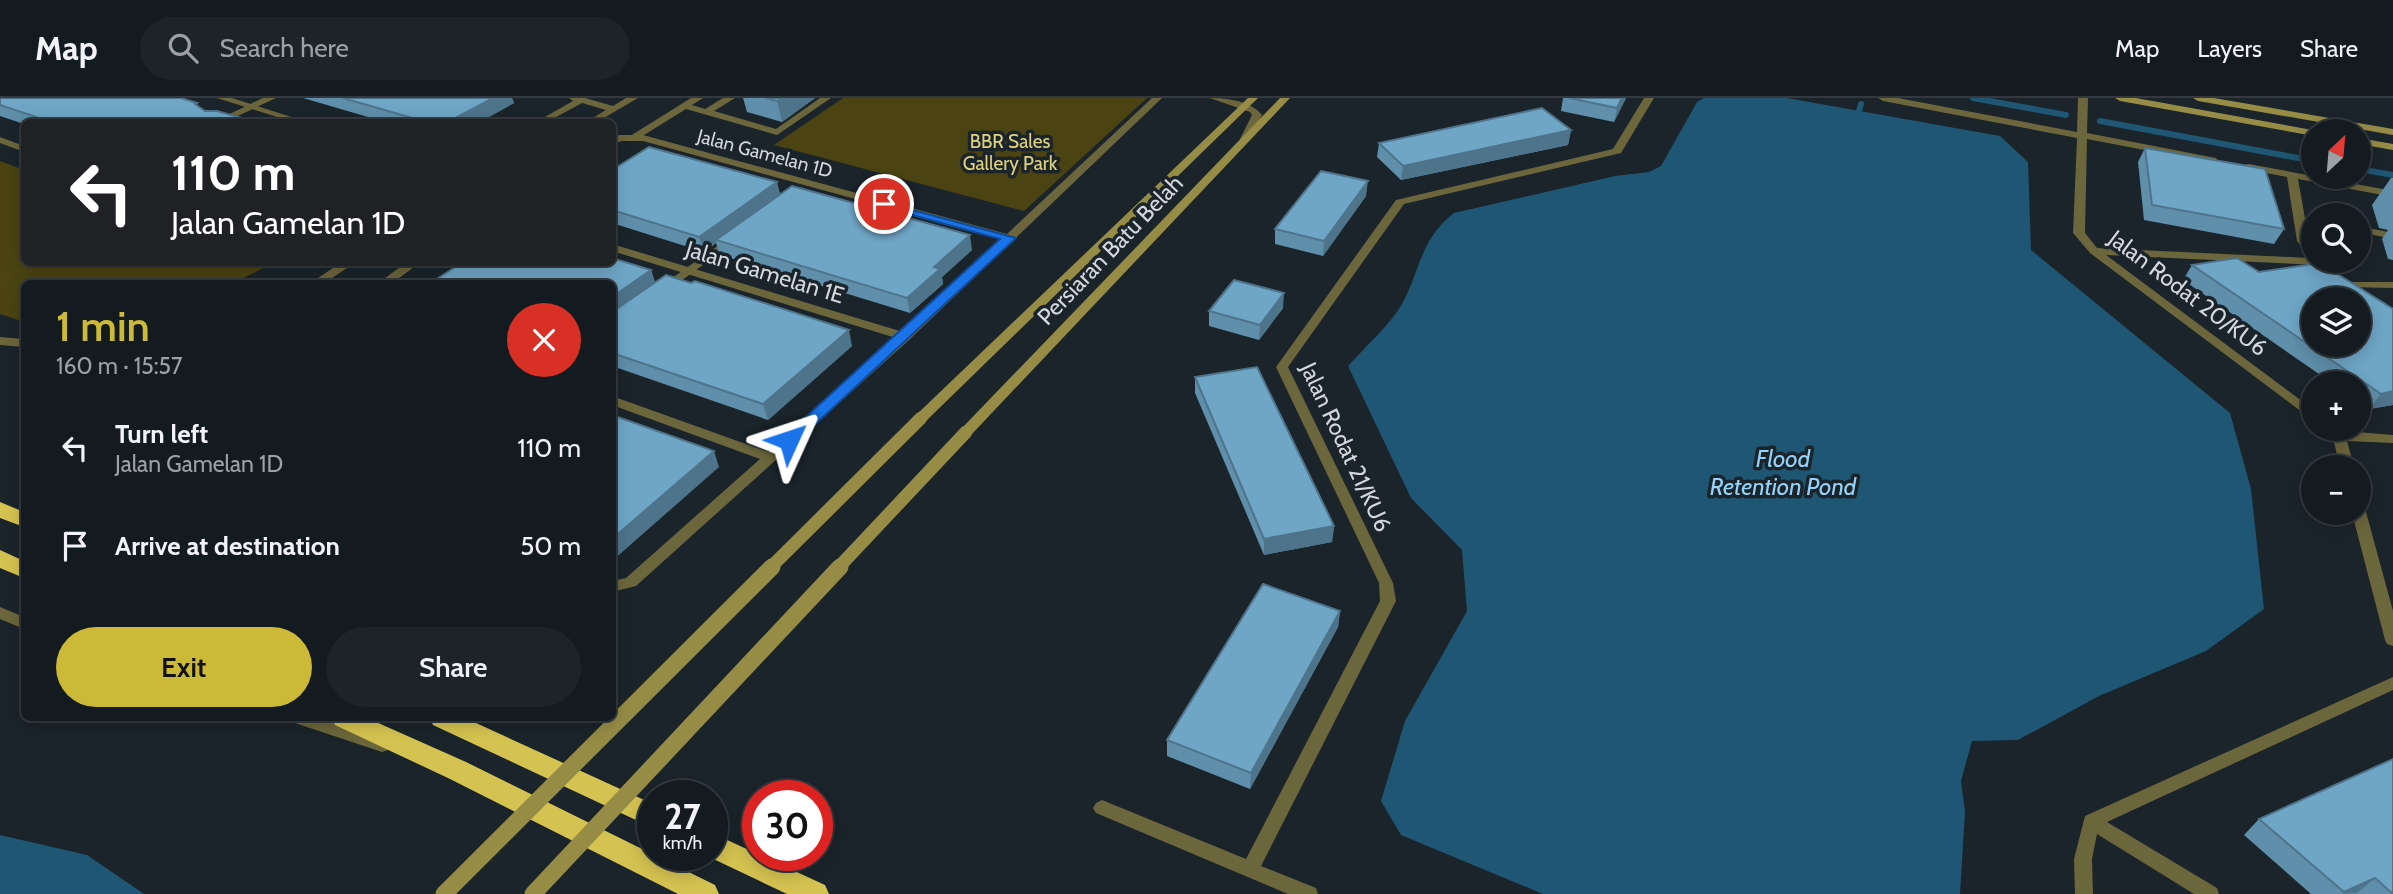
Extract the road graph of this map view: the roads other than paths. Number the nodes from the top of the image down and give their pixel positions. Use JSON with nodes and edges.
{"nodes":[{"id":1,"x":222,"y":98,"type":"edge"},
{"id":2,"x":271,"y":98,"type":"edge"},
{"id":3,"x":633,"y":98,"type":"edge"},
{"id":4,"x":698,"y":98,"type":"edge"},
{"id":5,"x":730,"y":98,"type":"edge"},
{"id":6,"x":826,"y":98,"type":"edge"},
{"id":7,"x":1157,"y":98,"type":"edge"},
{"id":8,"x":1215,"y":98,"type":"edge"},
{"id":9,"x":1285,"y":98,"type":"edge"},
{"id":10,"x":1649,"y":98,"type":"edge"},
{"id":11,"x":1883,"y":98,"type":"edge"},
{"id":12,"x":2083,"y":98,"type":"edge"},
{"id":13,"x":2120,"y":98,"type":"edge"},
{"id":14,"x":2198,"y":98,"type":"edge"},
{"id":15,"x":577,"y":99,"type":"edge"},
{"id":16,"x":1250,"y":102,"type":"edge"},
{"id":17,"x":684,"y":106,"type":"junction"},
{"id":18,"x":252,"y":107,"type":"junction"},
{"id":19,"x":614,"y":109,"type":"junction"},
{"id":20,"x":706,"y":112,"type":"junction"},
{"id":21,"x":225,"y":119,"type":"edge"},
{"id":22,"x":292,"y":119,"type":"edge"},
{"id":23,"x":546,"y":119,"type":"edge"},
{"id":24,"x":596,"y":119,"type":"edge"},
{"id":25,"x":2301,"y":131,"type":"edge"},
{"id":26,"x":2393,"y":132,"type":"edge"},
{"id":27,"x":2083,"y":135,"type":"junction"},
{"id":28,"x":632,"y":138,"type":"junction"},
{"id":29,"x":1245,"y":139,"type":"junction"},
{"id":30,"x":0,"y":140,"type":"edge"},
{"id":31,"x":616,"y":140,"type":"edge"},
{"id":32,"x":2371,"y":143,"type":"edge"},
{"id":33,"x":2393,"y":147,"type":"edge"},
{"id":34,"x":21,"y":148,"type":"edge"},
{"id":35,"x":2227,"y":163,"type":"edge"},
{"id":36,"x":2239,"y":165,"type":"edge"},
{"id":37,"x":2292,"y":175,"type":"junction"},
{"id":38,"x":808,"y":183,"type":"junction"},
{"id":39,"x":798,"y":191,"type":"edge"},
{"id":40,"x":2393,"y":194,"type":"edge"},
{"id":41,"x":2301,"y":229,"type":"edge"},
{"id":42,"x":743,"y":231,"type":"edge"},
{"id":43,"x":2371,"y":232,"type":"edge"},
{"id":44,"x":2393,"y":236,"type":"edge"},
{"id":45,"x":1009,"y":238,"type":"junction"},
{"id":46,"x":616,"y":248,"type":"edge"},
{"id":47,"x":2094,"y":251,"type":"junction"},
{"id":48,"x":345,"y":266,"type":"edge"},
{"id":49,"x":410,"y":266,"type":"edge"},
{"id":50,"x":2301,"y":266,"type":"edge"},
{"id":51,"x":689,"y":270,"type":"junction"},
{"id":52,"x":2336,"y":273,"type":"edge"},
{"id":53,"x":2348,"y":273,"type":"edge"},
{"id":54,"x":321,"y":280,"type":"edge"},
{"id":55,"x":388,"y":280,"type":"edge"},
{"id":56,"x":2393,"y":285,"type":"edge"},
{"id":57,"x":656,"y":294,"type":"edge"},
{"id":58,"x":2372,"y":298,"type":"edge"},
{"id":59,"x":905,"y":337,"type":"junction"},
{"id":60,"x":0,"y":341,"type":"edge"},
{"id":61,"x":21,"y":343,"type":"edge"},
{"id":62,"x":616,"y":401,"type":"edge"},
{"id":63,"x":2301,"y":407,"type":"edge"},
{"id":64,"x":2371,"y":437,"type":"edge"},
{"id":65,"x":2393,"y":439,"type":"edge"},
{"id":66,"x":770,"y":458,"type":"junction"},
{"id":67,"x":0,"y":509,"type":"edge"},
{"id":68,"x":21,"y":519,"type":"edge"},
{"id":69,"x":2362,"y":525,"type":"edge"},
{"id":70,"x":0,"y":558,"type":"edge"},
{"id":71,"x":21,"y":568,"type":"edge"},
{"id":72,"x":616,"y":586,"type":"edge"},
{"id":73,"x":0,"y":613,"type":"edge"},
{"id":74,"x":21,"y":622,"type":"edge"},
{"id":75,"x":2393,"y":640,"type":"edge"},
{"id":76,"x":2393,"y":683,"type":"edge"},
{"id":77,"x":310,"y":721,"type":"edge"},
{"id":78,"x":351,"y":721,"type":"edge"},
{"id":79,"x":448,"y":721,"type":"edge"},
{"id":80,"x":457,"y":769,"type":"junction"},
{"id":81,"x":1102,"y":808,"type":"dead end"},
{"id":82,"x":637,"y":809,"type":"edge"},
{"id":83,"x":2091,"y":821,"type":"junction"},
{"id":84,"x":728,"y":853,"type":"edge"},
{"id":85,"x":1251,"y":870,"type":"junction"},
{"id":86,"x":444,"y":894,"type":"edge"},
{"id":87,"x":533,"y":894,"type":"edge"},
{"id":88,"x":705,"y":894,"type":"edge"},
{"id":89,"x":815,"y":894,"type":"edge"},
{"id":90,"x":1308,"y":894,"type":"edge"},
{"id":91,"x":2084,"y":894,"type":"edge"},
{"id":92,"x":2210,"y":894,"type":"edge"}],
"edges":[{"from":1,"to":18,"type":"street"},
{"from":2,"to":18,"type":"street"},
{"from":3,"to":19,"type":"street"},
{"from":4,"to":17,"type":"street"},
{"from":5,"to":20,"type":"street"},
{"from":6,"to":20,"type":"street"},
{"from":7,"to":45,"type":"street"},
{"from":8,"to":16,"type":"street"},
{"from":9,"to":29,"type":"street","name":"Persiaran Batu Belah"},
{"from":10,"to":85,"type":"street","name":"Jalan Rodat 21/KU6"},
{"from":11,"to":27,"type":"street"},
{"from":12,"to":27,"type":"street","name":"Jalan Rodat 20/KU6"},
{"from":13,"to":25,"type":"street"},
{"from":14,"to":26,"type":"street"},
{"from":15,"to":19,"type":"street"},
{"from":15,"to":23,"type":"street"},
{"from":16,"to":29,"type":"street"},
{"from":16,"to":86,"type":"street","name":"Persiaran Batu Belah","bridge":true},
{"from":17,"to":20,"type":"street"},
{"from":17,"to":28,"type":"street"},
{"from":18,"to":21,"type":"street"},
{"from":18,"to":22,"type":"street"},
{"from":19,"to":24,"type":"street"},
{"from":27,"to":35,"type":"street"},
{"from":27,"to":47,"type":"street","name":"Jalan Rodat 20/KU6"},
{"from":28,"to":31,"type":"street"},
{"from":28,"to":38,"type":"street","name":"Jalan Gamelan 1D"},
{"from":29,"to":87,"type":"street","name":"Persiaran Batu Belah","bridge":true},
{"from":30,"to":34,"type":"street"},
{"from":32,"to":33,"type":"street"},
{"from":36,"to":37,"type":"street"},
{"from":37,"to":40,"type":"street"},
{"from":37,"to":41,"type":"street"},
{"from":38,"to":39,"type":"street"},
{"from":38,"to":45,"type":"street","name":"Jalan Gamelan 1D"},
{"from":42,"to":51,"type":"street"},
{"from":43,"to":44,"type":"street"},
{"from":45,"to":59,"type":"street"},
{"from":46,"to":51,"type":"street","name":"Jalan Gamelan 1E"},
{"from":47,"to":50,"type":"street"},
{"from":47,"to":63,"type":"street","name":"Jalan Rodat 20/KU6"},
{"from":48,"to":54,"type":"street"},
{"from":49,"to":55,"type":"street"},
{"from":51,"to":57,"type":"street"},
{"from":51,"to":59,"type":"street","name":"Jalan Gamelan 1E"},
{"from":52,"to":58,"type":"street"},
{"from":53,"to":56,"type":"street"},
{"from":59,"to":66,"type":"street"},
{"from":60,"to":61,"type":"street"},
{"from":62,"to":66,"type":"street"},
{"from":64,"to":65,"type":"street"},
{"from":66,"to":72,"type":"street"},
{"from":67,"to":68,"type":"highway"},
{"from":69,"to":75,"type":"street"},
{"from":70,"to":71,"type":"highway"},
{"from":73,"to":74,"type":"street"},
{"from":76,"to":83,"type":"street"},
{"from":77,"to":80,"type":"street"},
{"from":78,"to":80,"type":"highway"},
{"from":79,"to":82,"type":"highway"},
{"from":80,"to":88,"type":"highway"},
{"from":81,"to":85,"type":"street"},
{"from":83,"to":91,"type":"street"},
{"from":83,"to":92,"type":"street"},
{"from":84,"to":89,"type":"highway"},
{"from":85,"to":90,"type":"street"}]}
